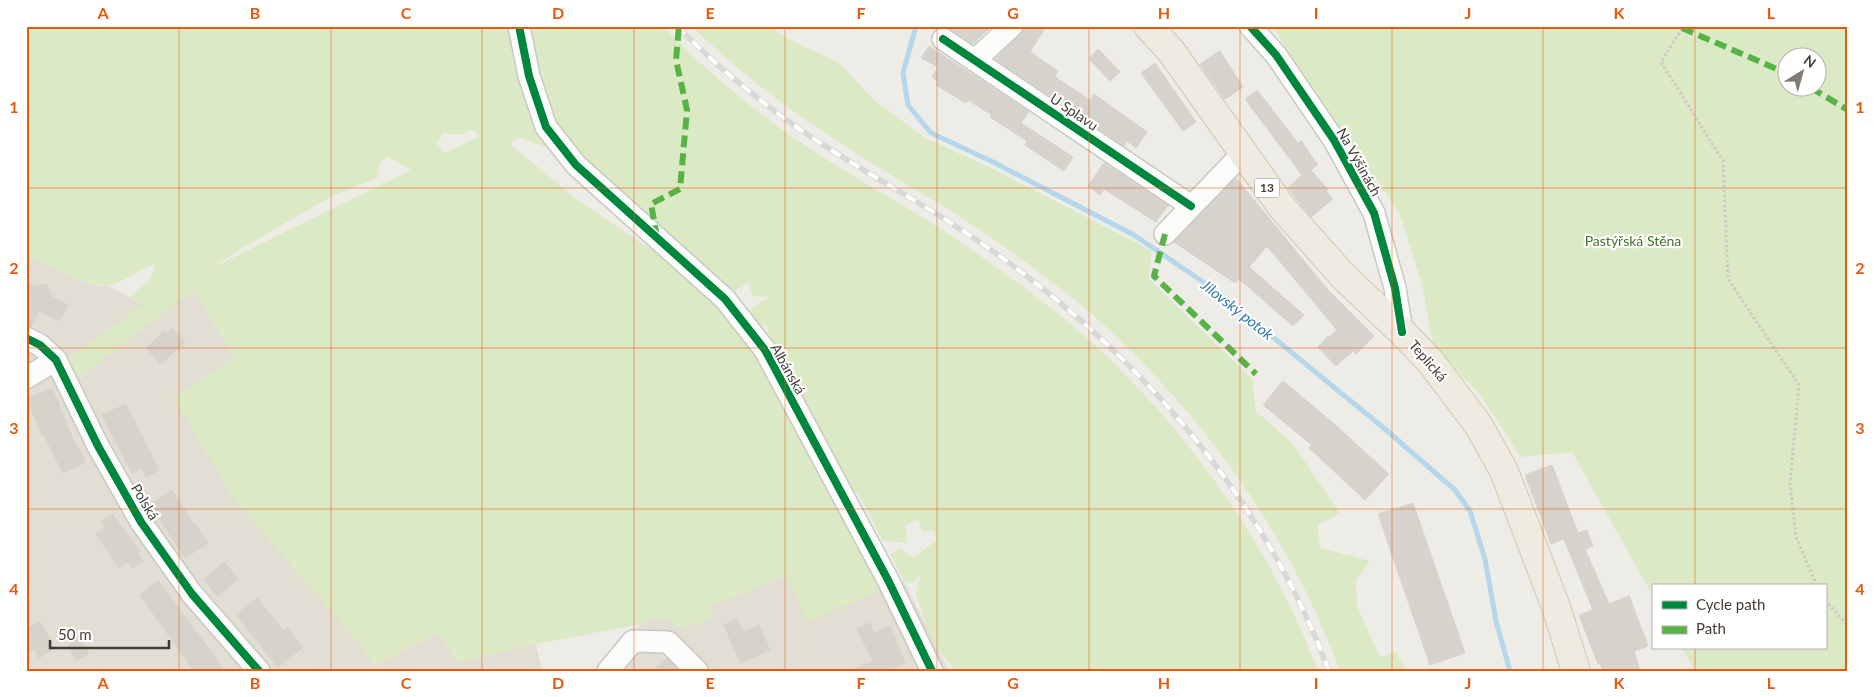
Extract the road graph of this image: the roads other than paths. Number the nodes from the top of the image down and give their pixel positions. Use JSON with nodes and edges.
{"nodes":[{"id":1,"x":519,"y":26,"type":"edge"},
{"id":2,"x":1012,"y":26,"type":"edge"},
{"id":3,"x":1250,"y":26,"type":"edge"},
{"id":4,"x":1150,"y":27,"type":"edge"},
{"id":5,"x":943,"y":39,"type":"dead end"},
{"id":6,"x":975,"y":60,"type":"junction"},
{"id":7,"x":1242,"y":154,"type":"junction"},
{"id":8,"x":1191,"y":206,"type":"junction"},
{"id":9,"x":1165,"y":234,"type":"dead end"},
{"id":10,"x":1402,"y":332,"type":"junction"},
{"id":11,"x":26,"y":338,"type":"edge"},
{"id":12,"x":56,"y":360,"type":"junction"},
{"id":13,"x":26,"y":378,"type":"edge"},
{"id":14,"x":259,"y":671,"type":"edge"},
{"id":15,"x":608,"y":671,"type":"edge"},
{"id":16,"x":697,"y":671,"type":"edge"},
{"id":17,"x":932,"y":671,"type":"edge"},
{"id":18,"x":1576,"y":671,"type":"edge"}],
"edges":[{"from":1,"to":17,"type":"street","name":"Albánská"},
{"from":2,"to":6,"type":"street"},
{"from":3,"to":10,"type":"street","name":"Na Výšinách"},
{"from":4,"to":7,"type":"main road","name":"Teplická","number":"13"},
{"from":5,"to":6,"type":"street","name":"U Splavu"},
{"from":6,"to":8,"type":"street","name":"U Splavu"},
{"from":7,"to":8,"type":"street"},
{"from":7,"to":10,"type":"main road","name":"Teplická","number":"13"},
{"from":8,"to":9,"type":"street"},
{"from":10,"to":18,"type":"main road","name":"Teplická","number":"13"},
{"from":11,"to":12,"type":"street","name":"Polská"},
{"from":12,"to":13,"type":"street"},
{"from":12,"to":14,"type":"street","name":"Polská"},
{"from":15,"to":16,"type":"street"}]}
